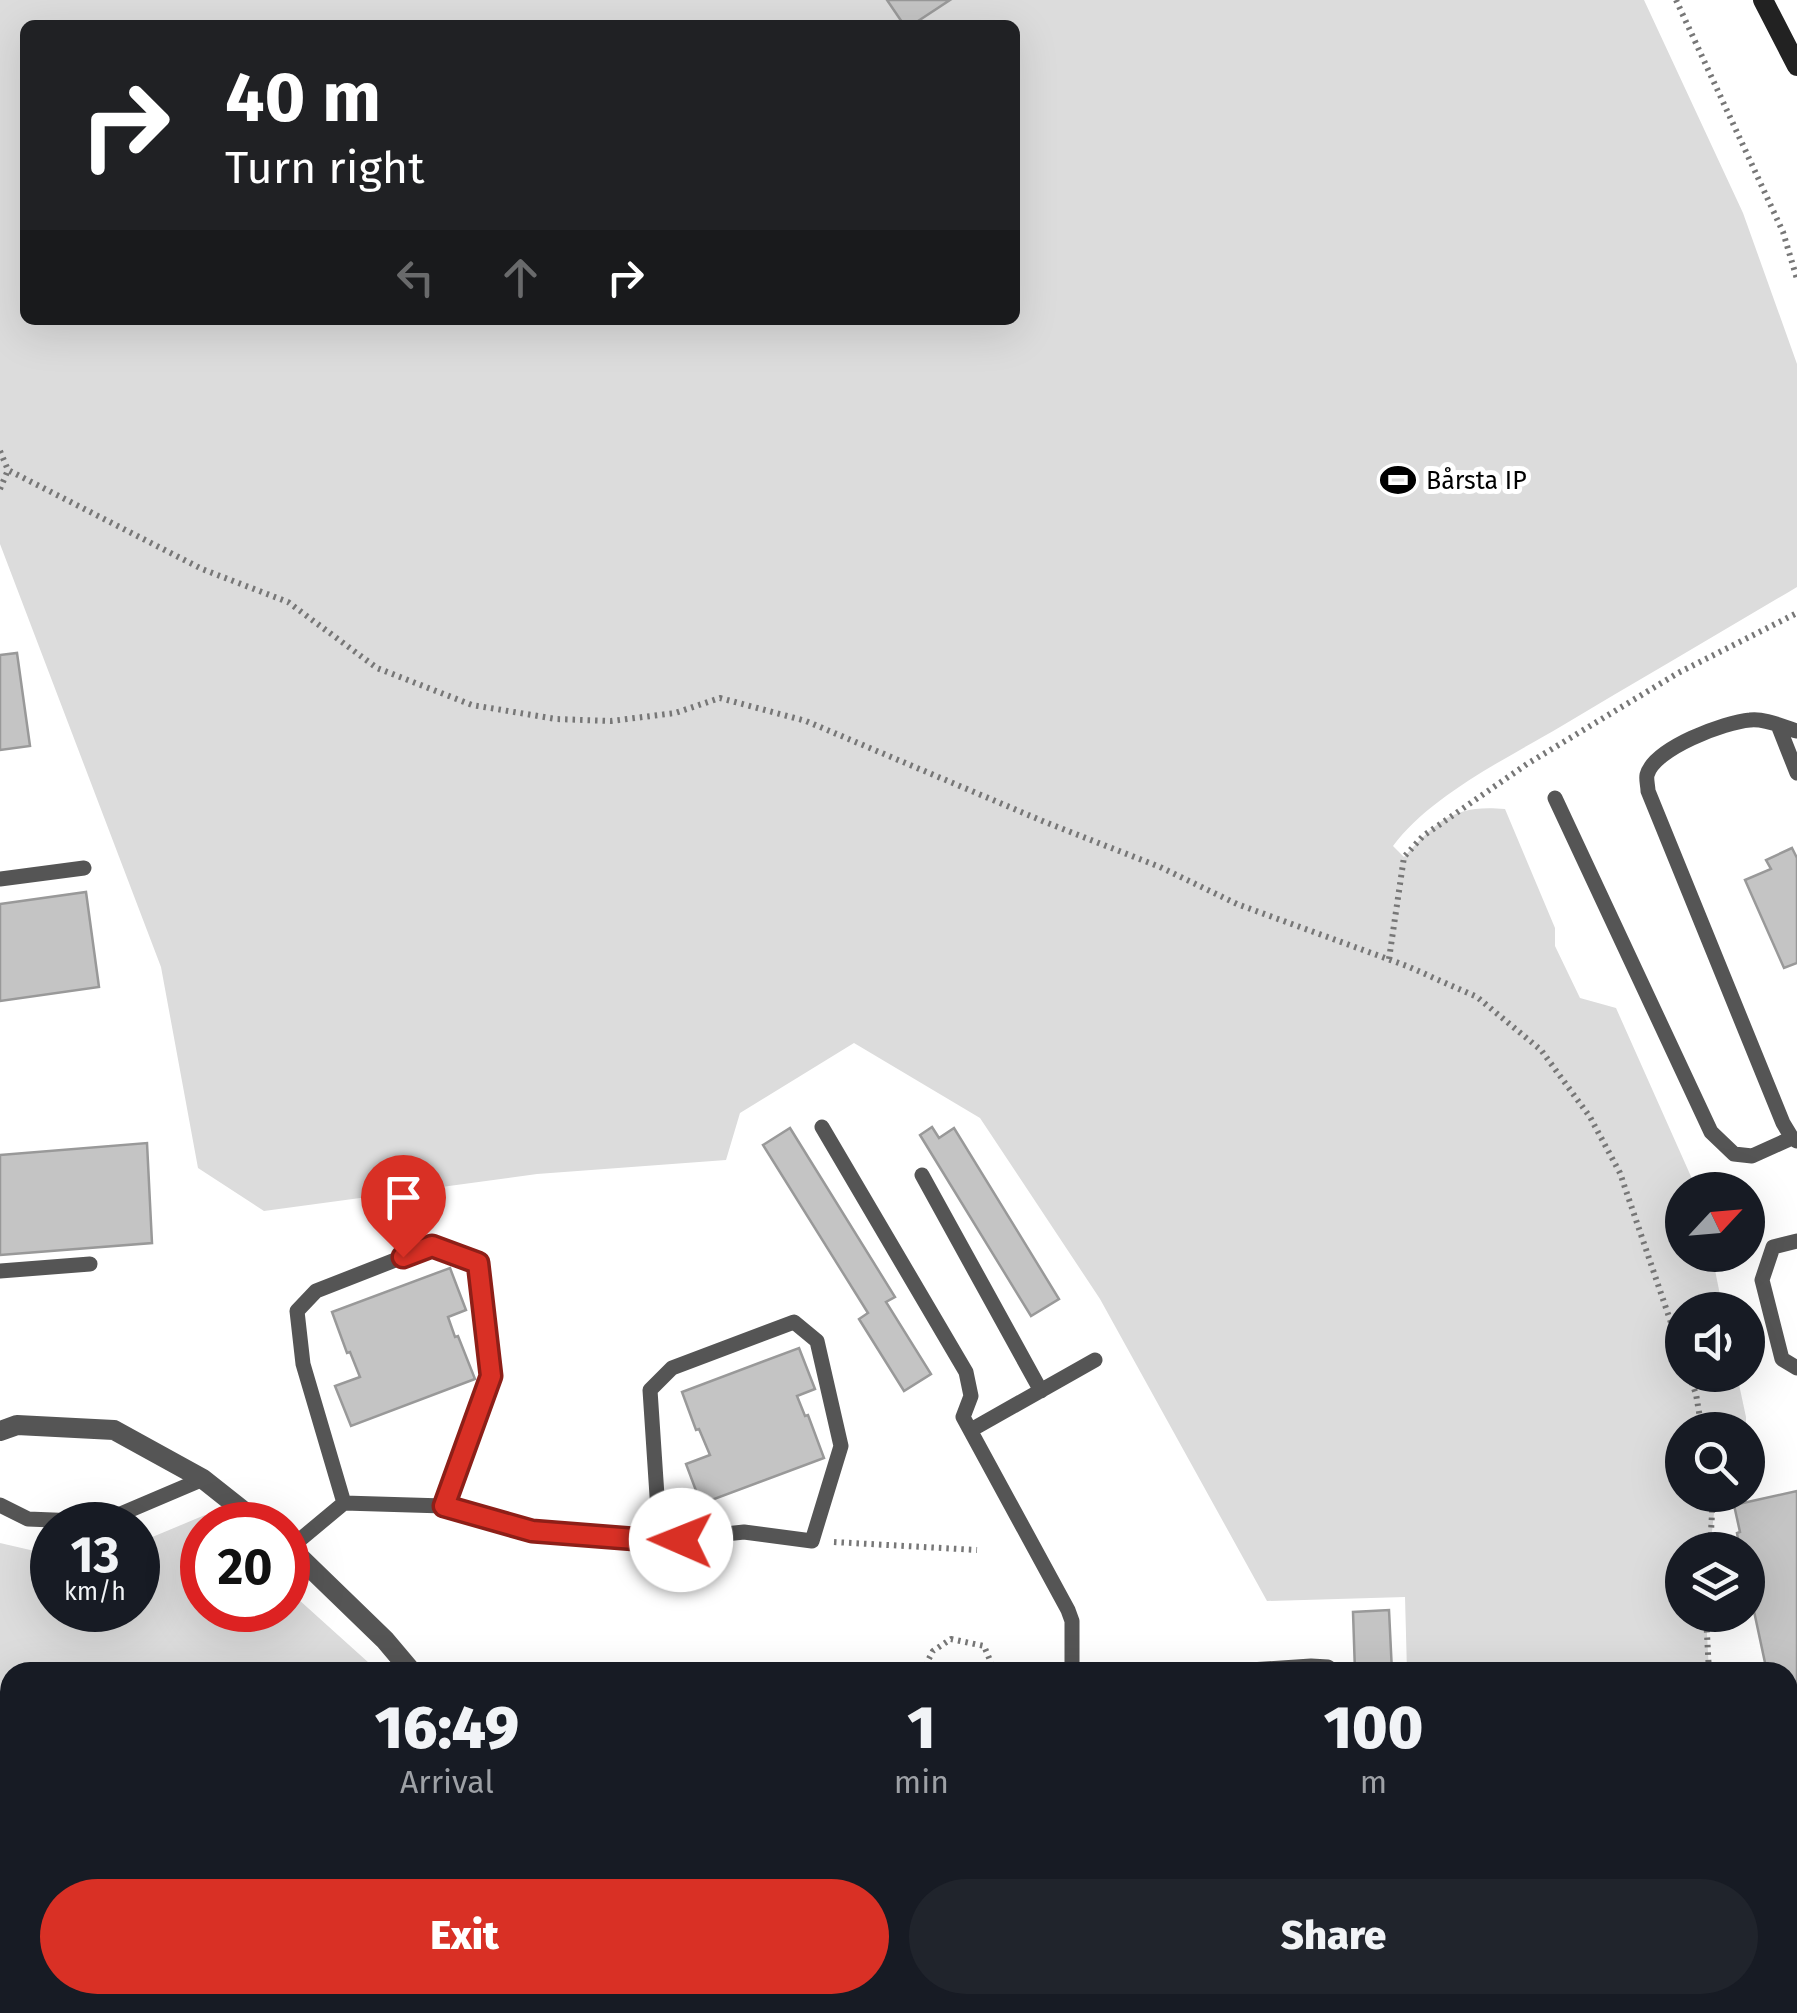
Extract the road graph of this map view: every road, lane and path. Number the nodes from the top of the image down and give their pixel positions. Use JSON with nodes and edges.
{"nodes":[{"id":1,"x":1676,"y":0,"type":"edge"},
{"id":2,"x":1763,"y":0,"type":"edge"},
{"id":3,"x":1797,"y":66,"type":"edge"},
{"id":4,"x":1797,"y":279,"type":"edge"},
{"id":5,"x":0,"y":451,"type":"edge"},
{"id":6,"x":8,"y":470,"type":"junction"},
{"id":7,"x":0,"y":489,"type":"edge"},
{"id":8,"x":1797,"y":614,"type":"edge"},
{"id":9,"x":1778,"y":725,"type":"junction"},
{"id":10,"x":1797,"y":731,"type":"edge"},
{"id":11,"x":1797,"y":773,"type":"edge"},
{"id":12,"x":1555,"y":798,"type":"dead end"},
{"id":13,"x":84,"y":868,"type":"dead end"},
{"id":14,"x":0,"y":880,"type":"edge"},
{"id":15,"x":1389,"y":959,"type":"junction"},
{"id":16,"x":822,"y":1128,"type":"dead end"},
{"id":17,"x":1795,"y":1139,"type":"edge"},
{"id":18,"x":922,"y":1174,"type":"dead end"},
{"id":19,"x":1797,"y":1241,"type":"edge"},
{"id":20,"x":90,"y":1264,"type":"dead end"},
{"id":21,"x":0,"y":1270,"type":"edge"},
{"id":22,"x":1665,"y":1305,"type":"edge"},
{"id":23,"x":1094,"y":1360,"type":"dead end"},
{"id":24,"x":1797,"y":1368,"type":"edge"},
{"id":25,"x":1041,"y":1390,"type":"junction"},
{"id":26,"x":971,"y":1430,"type":"junction"},
{"id":27,"x":0,"y":1431,"type":"edge"},
{"id":28,"x":203,"y":1479,"type":"junction"},
{"id":29,"x":232,"y":1502,"type":"edge"},
{"id":30,"x":344,"y":1502,"type":"junction"},
{"id":31,"x":0,"y":1505,"type":"edge"},
{"id":32,"x":444,"y":1506,"type":"junction"},
{"id":33,"x":310,"y":1530,"type":"edge"},
{"id":34,"x":660,"y":1541,"type":"junction"},
{"id":35,"x":812,"y":1541,"type":"junction"},
{"id":36,"x":977,"y":1550,"type":"dead end"},
{"id":37,"x":310,"y":1567,"type":"edge"},
{"id":38,"x":1707,"y":1632,"type":"edge"},
{"id":39,"x":404,"y":1662,"type":"edge"},
{"id":40,"x":927,"y":1662,"type":"edge"},
{"id":41,"x":991,"y":1662,"type":"edge"},
{"id":42,"x":1072,"y":1662,"type":"edge"},
{"id":43,"x":1708,"y":1662,"type":"edge"}],
"edges":[{"from":1,"to":4,"type":"path"},
{"from":2,"to":3,"type":"main road"},
{"from":5,"to":6,"type":"path"},
{"from":6,"to":7,"type":"path"},
{"from":6,"to":15,"type":"path"},
{"from":8,"to":15,"type":"path"},
{"from":9,"to":10,"type":"lane"},
{"from":9,"to":11,"type":"lane"},
{"from":9,"to":17,"type":"lane"},
{"from":12,"to":17,"type":"lane"},
{"from":13,"to":14,"type":"lane"},
{"from":15,"to":22,"type":"path"},
{"from":16,"to":26,"type":"lane"},
{"from":18,"to":25,"type":"lane"},
{"from":19,"to":24,"type":"lane"},
{"from":20,"to":21,"type":"lane"},
{"from":23,"to":25,"type":"lane"},
{"from":25,"to":26,"type":"lane"},
{"from":26,"to":42,"type":"lane"},
{"from":27,"to":28,"type":"street"},
{"from":28,"to":29,"type":"street"},
{"from":28,"to":31,"type":"lane"},
{"from":30,"to":32,"type":"lane"},
{"from":30,"to":32,"type":"lane"},
{"from":30,"to":33,"type":"lane"},
{"from":32,"to":34,"type":"lane"},
{"from":34,"to":35,"type":"lane"},
{"from":34,"to":35,"type":"lane"},
{"from":35,"to":36,"type":"path"},
{"from":37,"to":39,"type":"street"},
{"from":38,"to":43,"type":"path"},
{"from":40,"to":41,"type":"path"}]}
